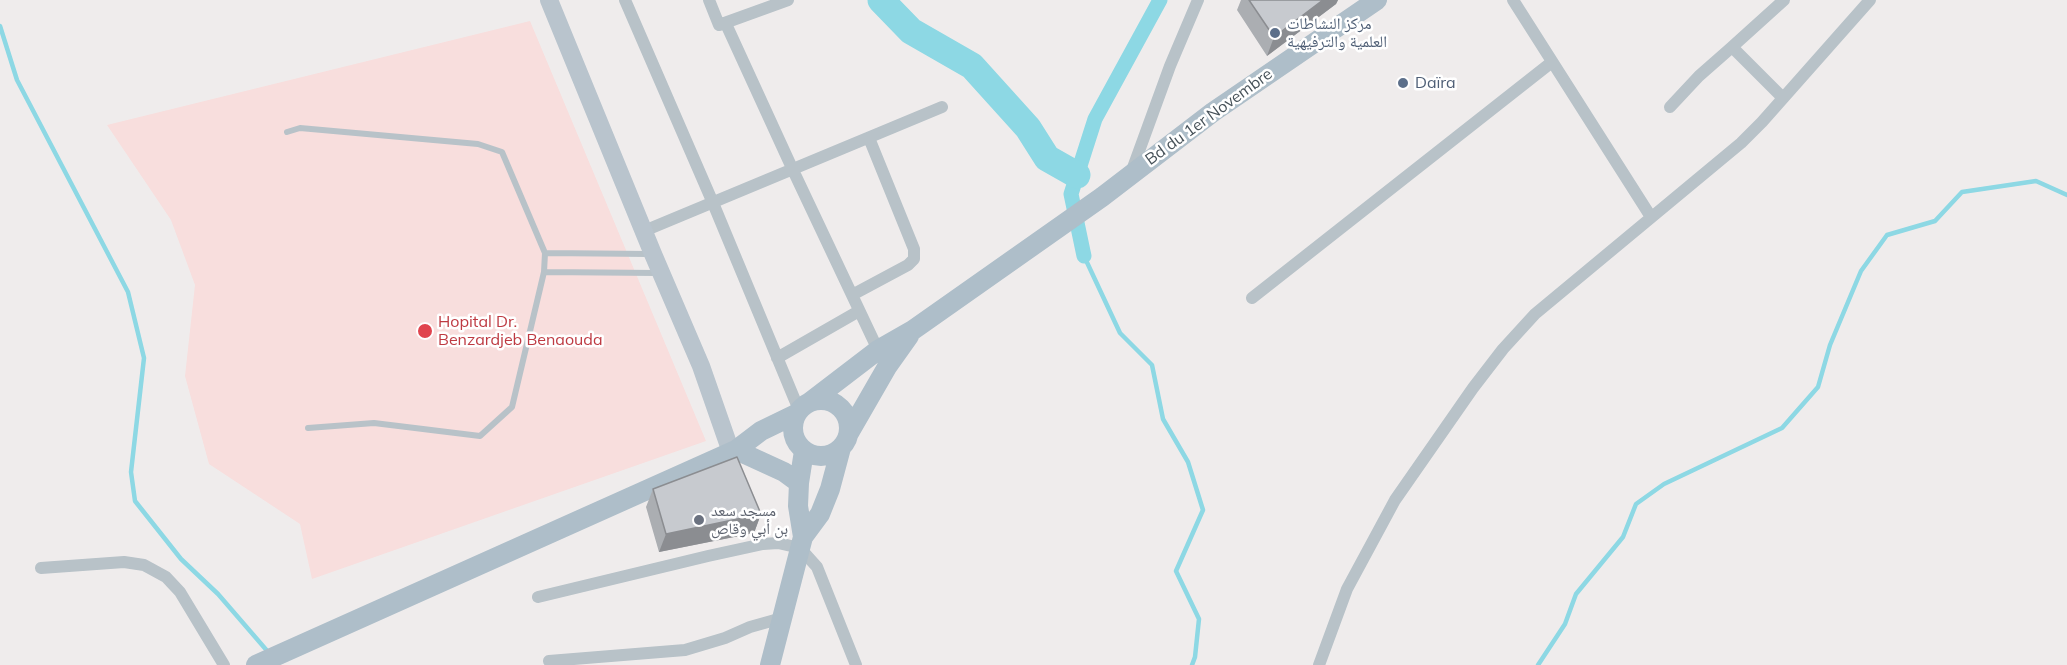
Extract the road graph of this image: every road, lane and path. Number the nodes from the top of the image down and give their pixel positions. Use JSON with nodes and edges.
{"nodes":[{"id":1,"x":549,"y":0,"type":"edge"},
{"id":2,"x":626,"y":0,"type":"edge"},
{"id":3,"x":709,"y":0,"type":"edge"},
{"id":4,"x":788,"y":0,"type":"edge"},
{"id":5,"x":1198,"y":0,"type":"edge"},
{"id":6,"x":1377,"y":0,"type":"edge"},
{"id":7,"x":1513,"y":0,"type":"edge"},
{"id":8,"x":1784,"y":0,"type":"edge"},
{"id":9,"x":1870,"y":0,"type":"edge"},
{"id":10,"x":1768,"y":5,"type":"edge"},
{"id":11,"x":1355,"y":6,"type":"edge"},
{"id":12,"x":726,"y":24,"type":"junction"},
{"id":13,"x":1732,"y":47,"type":"junction"},
{"id":14,"x":1552,"y":62,"type":"junction"},
{"id":15,"x":1783,"y":98,"type":"junction"},
{"id":16,"x":942,"y":106,"type":"dead end"},
{"id":17,"x":1670,"y":107,"type":"dead end"},
{"id":18,"x":287,"y":132,"type":"dead end"},
{"id":19,"x":869,"y":138,"type":"junction"},
{"id":20,"x":792,"y":168,"type":"junction"},
{"id":21,"x":1131,"y":174,"type":"junction"},
{"id":22,"x":713,"y":203,"type":"junction"},
{"id":23,"x":1651,"y":217,"type":"junction"},
{"id":24,"x":644,"y":231,"type":"junction"},
{"id":25,"x":544,"y":253,"type":"junction"},
{"id":26,"x":653,"y":255,"type":"junction"},
{"id":27,"x":544,"y":272,"type":"junction"},
{"id":28,"x":661,"y":273,"type":"junction"},
{"id":29,"x":852,"y":296,"type":"junction"},
{"id":30,"x":1252,"y":298,"type":"dead end"},
{"id":31,"x":859,"y":310,"type":"junction"},
{"id":32,"x":913,"y":330,"type":"junction"},
{"id":33,"x":878,"y":350,"type":"junction"},
{"id":34,"x":777,"y":358,"type":"junction"},
{"id":35,"x":802,"y":409,"type":"junction"},
{"id":36,"x":308,"y":428,"type":"dead end"},
{"id":37,"x":845,"y":441,"type":"junction"},
{"id":38,"x":803,"y":450,"type":"junction"},
{"id":39,"x":734,"y":451,"type":"junction"},
{"id":40,"x":798,"y":483,"type":"junction"},
{"id":41,"x":801,"y":542,"type":"junction"},
{"id":42,"x":41,"y":568,"type":"dead end"},
{"id":43,"x":538,"y":597,"type":"dead end"},
{"id":44,"x":782,"y":618,"type":"junction"},
{"id":45,"x":549,"y":661,"type":"dead end"},
{"id":46,"x":224,"y":665,"type":"edge"},
{"id":47,"x":256,"y":665,"type":"edge"},
{"id":48,"x":770,"y":665,"type":"edge"},
{"id":49,"x":856,"y":665,"type":"edge"},
{"id":50,"x":1319,"y":665,"type":"edge"}],
"edges":[{"from":1,"to":24,"type":"street"},
{"from":2,"to":22,"type":"street"},
{"from":3,"to":12,"type":"street"},
{"from":4,"to":12,"type":"street"},
{"from":5,"to":21,"type":"street"},
{"from":6,"to":11,"type":"main road","name":"Bd du 1er Novembre"},
{"from":7,"to":14,"type":"street"},
{"from":8,"to":10,"type":"street"},
{"from":9,"to":15,"type":"street"},
{"from":10,"to":13,"type":"street"},
{"from":11,"to":21,"type":"main road","name":"Bd du 1er Novembre"},
{"from":12,"to":20,"type":"street"},
{"from":13,"to":15,"type":"street"},
{"from":13,"to":17,"type":"street"},
{"from":14,"to":23,"type":"street"},
{"from":14,"to":30,"type":"street"},
{"from":15,"to":23,"type":"street"},
{"from":16,"to":19,"type":"street"},
{"from":18,"to":25,"type":"lane"},
{"from":19,"to":20,"type":"street"},
{"from":19,"to":29,"type":"street"},
{"from":20,"to":22,"type":"street"},
{"from":20,"to":29,"type":"street"},
{"from":21,"to":32,"type":"main road","name":"Bd du 1er Novembre"},
{"from":22,"to":24,"type":"street"},
{"from":22,"to":34,"type":"street"},
{"from":23,"to":50,"type":"street"},
{"from":24,"to":26,"type":"street"},
{"from":25,"to":26,"type":"lane"},
{"from":25,"to":27,"type":"lane"},
{"from":26,"to":28,"type":"street"},
{"from":27,"to":28,"type":"lane"},
{"from":27,"to":36,"type":"lane"},
{"from":28,"to":39,"type":"street"},
{"from":29,"to":31,"type":"street"},
{"from":31,"to":33,"type":"street"},
{"from":31,"to":34,"type":"street"},
{"from":32,"to":33,"type":"main road"},
{"from":32,"to":37,"type":"main road"},
{"from":33,"to":35,"type":"main road"},
{"from":34,"to":35,"type":"street"},
{"from":35,"to":37,"type":"main road"},
{"from":35,"to":38,"type":"main road"},
{"from":35,"to":39,"type":"main road"},
{"from":37,"to":38,"type":"main road"},
{"from":37,"to":41,"type":"main road"},
{"from":38,"to":39,"type":"main road"},
{"from":38,"to":40,"type":"main road"},
{"from":39,"to":40,"type":"main road"},
{"from":39,"to":47,"type":"main road"},
{"from":40,"to":41,"type":"main road"},
{"from":41,"to":43,"type":"street"},
{"from":41,"to":44,"type":"main road"},
{"from":41,"to":49,"type":"street"},
{"from":42,"to":46,"type":"street"},
{"from":44,"to":45,"type":"street"},
{"from":44,"to":48,"type":"main road"}]}
